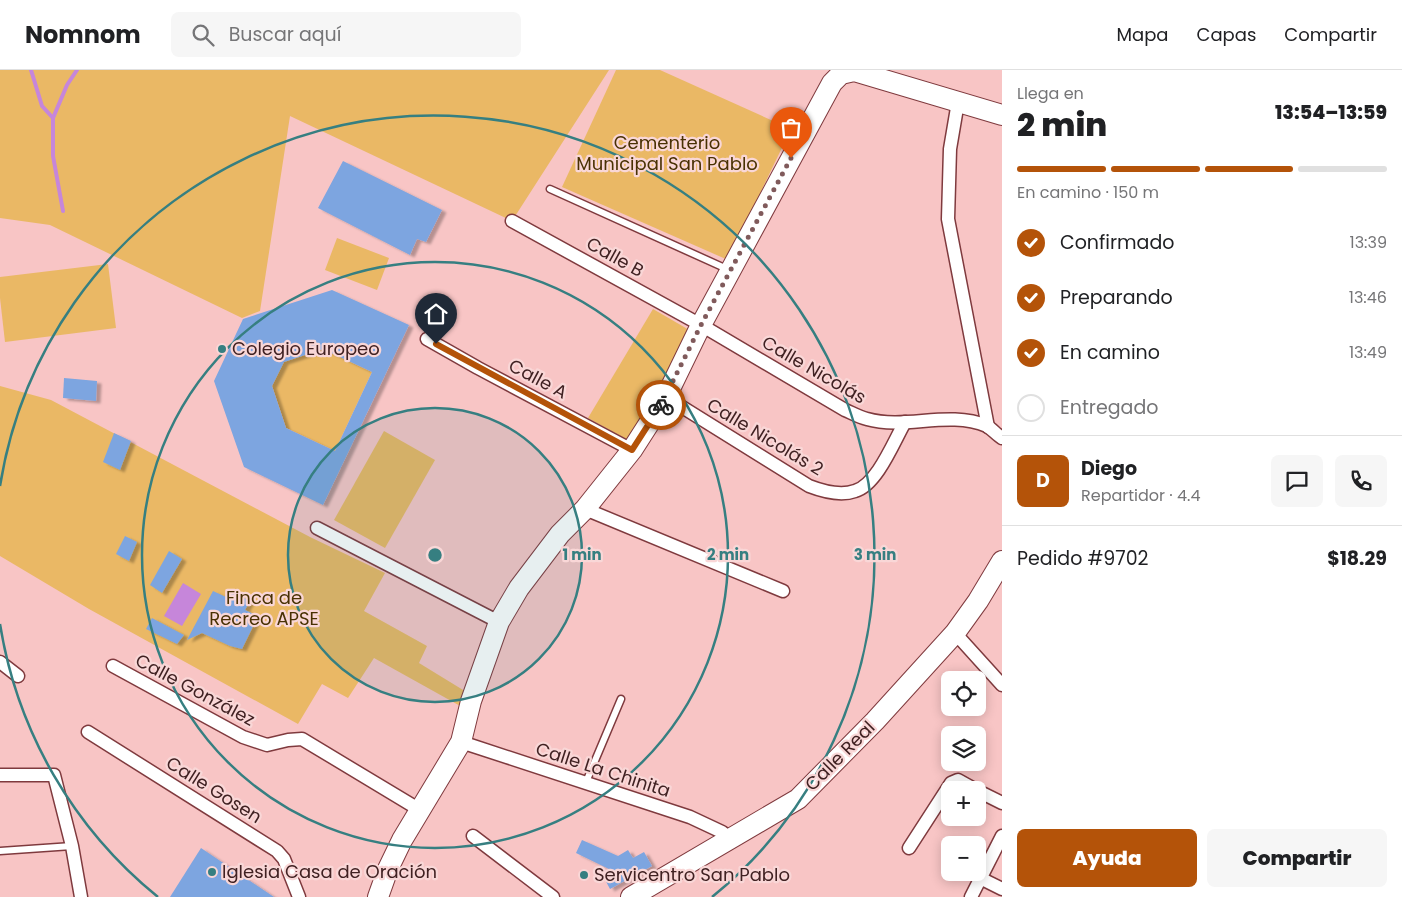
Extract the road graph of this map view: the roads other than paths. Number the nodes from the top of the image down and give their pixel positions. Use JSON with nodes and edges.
{"nodes":[{"id":1,"x":958,"y":102,"type":"junction"},
{"id":2,"x":1002,"y":115,"type":"edge"},
{"id":3,"x":550,"y":189,"type":"dead end"},
{"id":4,"x":512,"y":221,"type":"dead end"},
{"id":5,"x":731,"y":270,"type":"junction"},
{"id":6,"x":701,"y":325,"type":"junction"},
{"id":7,"x":427,"y":338,"type":"dead end"},
{"id":8,"x":666,"y":397,"type":"junction"},
{"id":9,"x":905,"y":422,"type":"junction"},
{"id":10,"x":988,"y":427,"type":"junction"},
{"id":11,"x":1002,"y":438,"type":"edge"},
{"id":12,"x":632,"y":450,"type":"junction"},
{"id":13,"x":585,"y":508,"type":"junction"},
{"id":14,"x":317,"y":528,"type":"dead end"},
{"id":15,"x":1002,"y":560,"type":"edge"},
{"id":16,"x":784,"y":591,"type":"dead end"},
{"id":17,"x":499,"y":622,"type":"junction"},
{"id":18,"x":955,"y":633,"type":"junction"},
{"id":19,"x":0,"y":662,"type":"edge"},
{"id":20,"x":113,"y":666,"type":"dead end"},
{"id":21,"x":18,"y":676,"type":"dead end"},
{"id":22,"x":1002,"y":685,"type":"edge"},
{"id":23,"x":621,"y":700,"type":"dead end"},
{"id":24,"x":88,"y":732,"type":"dead end"},
{"id":25,"x":461,"y":742,"type":"junction"},
{"id":26,"x":0,"y":775,"type":"edge"},
{"id":27,"x":586,"y":782,"type":"junction"},
{"id":28,"x":986,"y":795,"type":"edge"},
{"id":29,"x":941,"y":798,"type":"edge"},
{"id":30,"x":1002,"y":803,"type":"edge"},
{"id":31,"x":420,"y":810,"type":"junction"},
{"id":32,"x":473,"y":836,"type":"dead end"},
{"id":33,"x":1002,"y":836,"type":"edge"},
{"id":34,"x":731,"y":839,"type":"junction"},
{"id":35,"x":72,"y":846,"type":"junction"},
{"id":36,"x":909,"y":848,"type":"dead end"},
{"id":37,"x":0,"y":851,"type":"edge"},
{"id":38,"x":986,"y":867,"type":"edge"},
{"id":39,"x":979,"y":881,"type":"edge"},
{"id":40,"x":986,"y":881,"type":"edge"},
{"id":41,"x":1002,"y":889,"type":"edge"},
{"id":42,"x":82,"y":897,"type":"edge"},
{"id":43,"x":299,"y":897,"type":"edge"},
{"id":44,"x":378,"y":897,"type":"edge"},
{"id":45,"x":553,"y":897,"type":"edge"},
{"id":46,"x":630,"y":897,"type":"edge"},
{"id":47,"x":971,"y":897,"type":"edge"}],
"edges":[{"from":1,"to":2,"type":"main road"},
{"from":1,"to":5,"type":"main road"},
{"from":1,"to":10,"type":"street"},
{"from":3,"to":5,"type":"lane"},
{"from":4,"to":6,"type":"street","name":"Calle B"},
{"from":5,"to":6,"type":"main road"},
{"from":6,"to":8,"type":"main road"},
{"from":6,"to":9,"type":"street","name":"Calle Nicolás"},
{"from":7,"to":12,"type":"street","name":"Calle A"},
{"from":8,"to":9,"type":"street","name":"Calle Nicolás 2"},
{"from":8,"to":12,"type":"main road"},
{"from":9,"to":10,"type":"street","name":"Calle Nicolás"},
{"from":10,"to":11,"type":"street","name":"Calle Nicolás"},
{"from":12,"to":13,"type":"main road"},
{"from":13,"to":16,"type":"street"},
{"from":13,"to":17,"type":"main road"},
{"from":14,"to":17,"type":"street"},
{"from":15,"to":18,"type":"main road","name":"Calle Real"},
{"from":17,"to":25,"type":"main road"},
{"from":18,"to":22,"type":"street"},
{"from":18,"to":34,"type":"main road","name":"Calle Real"},
{"from":19,"to":21,"type":"street"},
{"from":20,"to":31,"type":"street","name":"Calle González"},
{"from":23,"to":27,"type":"lane"},
{"from":24,"to":43,"type":"street","name":"Calle Gosen"},
{"from":25,"to":27,"type":"street","name":"Calle La Chinita"},
{"from":25,"to":31,"type":"main road"},
{"from":26,"to":35,"type":"street"},
{"from":27,"to":34,"type":"street","name":"Calle La Chinita"},
{"from":28,"to":30,"type":"street"},
{"from":29,"to":36,"type":"street"},
{"from":31,"to":44,"type":"main road"},
{"from":32,"to":45,"type":"street"},
{"from":33,"to":38,"type":"street"},
{"from":34,"to":46,"type":"main road","name":"Calle Real"},
{"from":35,"to":37,"type":"lane"},
{"from":35,"to":42,"type":"street"},
{"from":39,"to":47,"type":"street"},
{"from":40,"to":41,"type":"street"}]}
